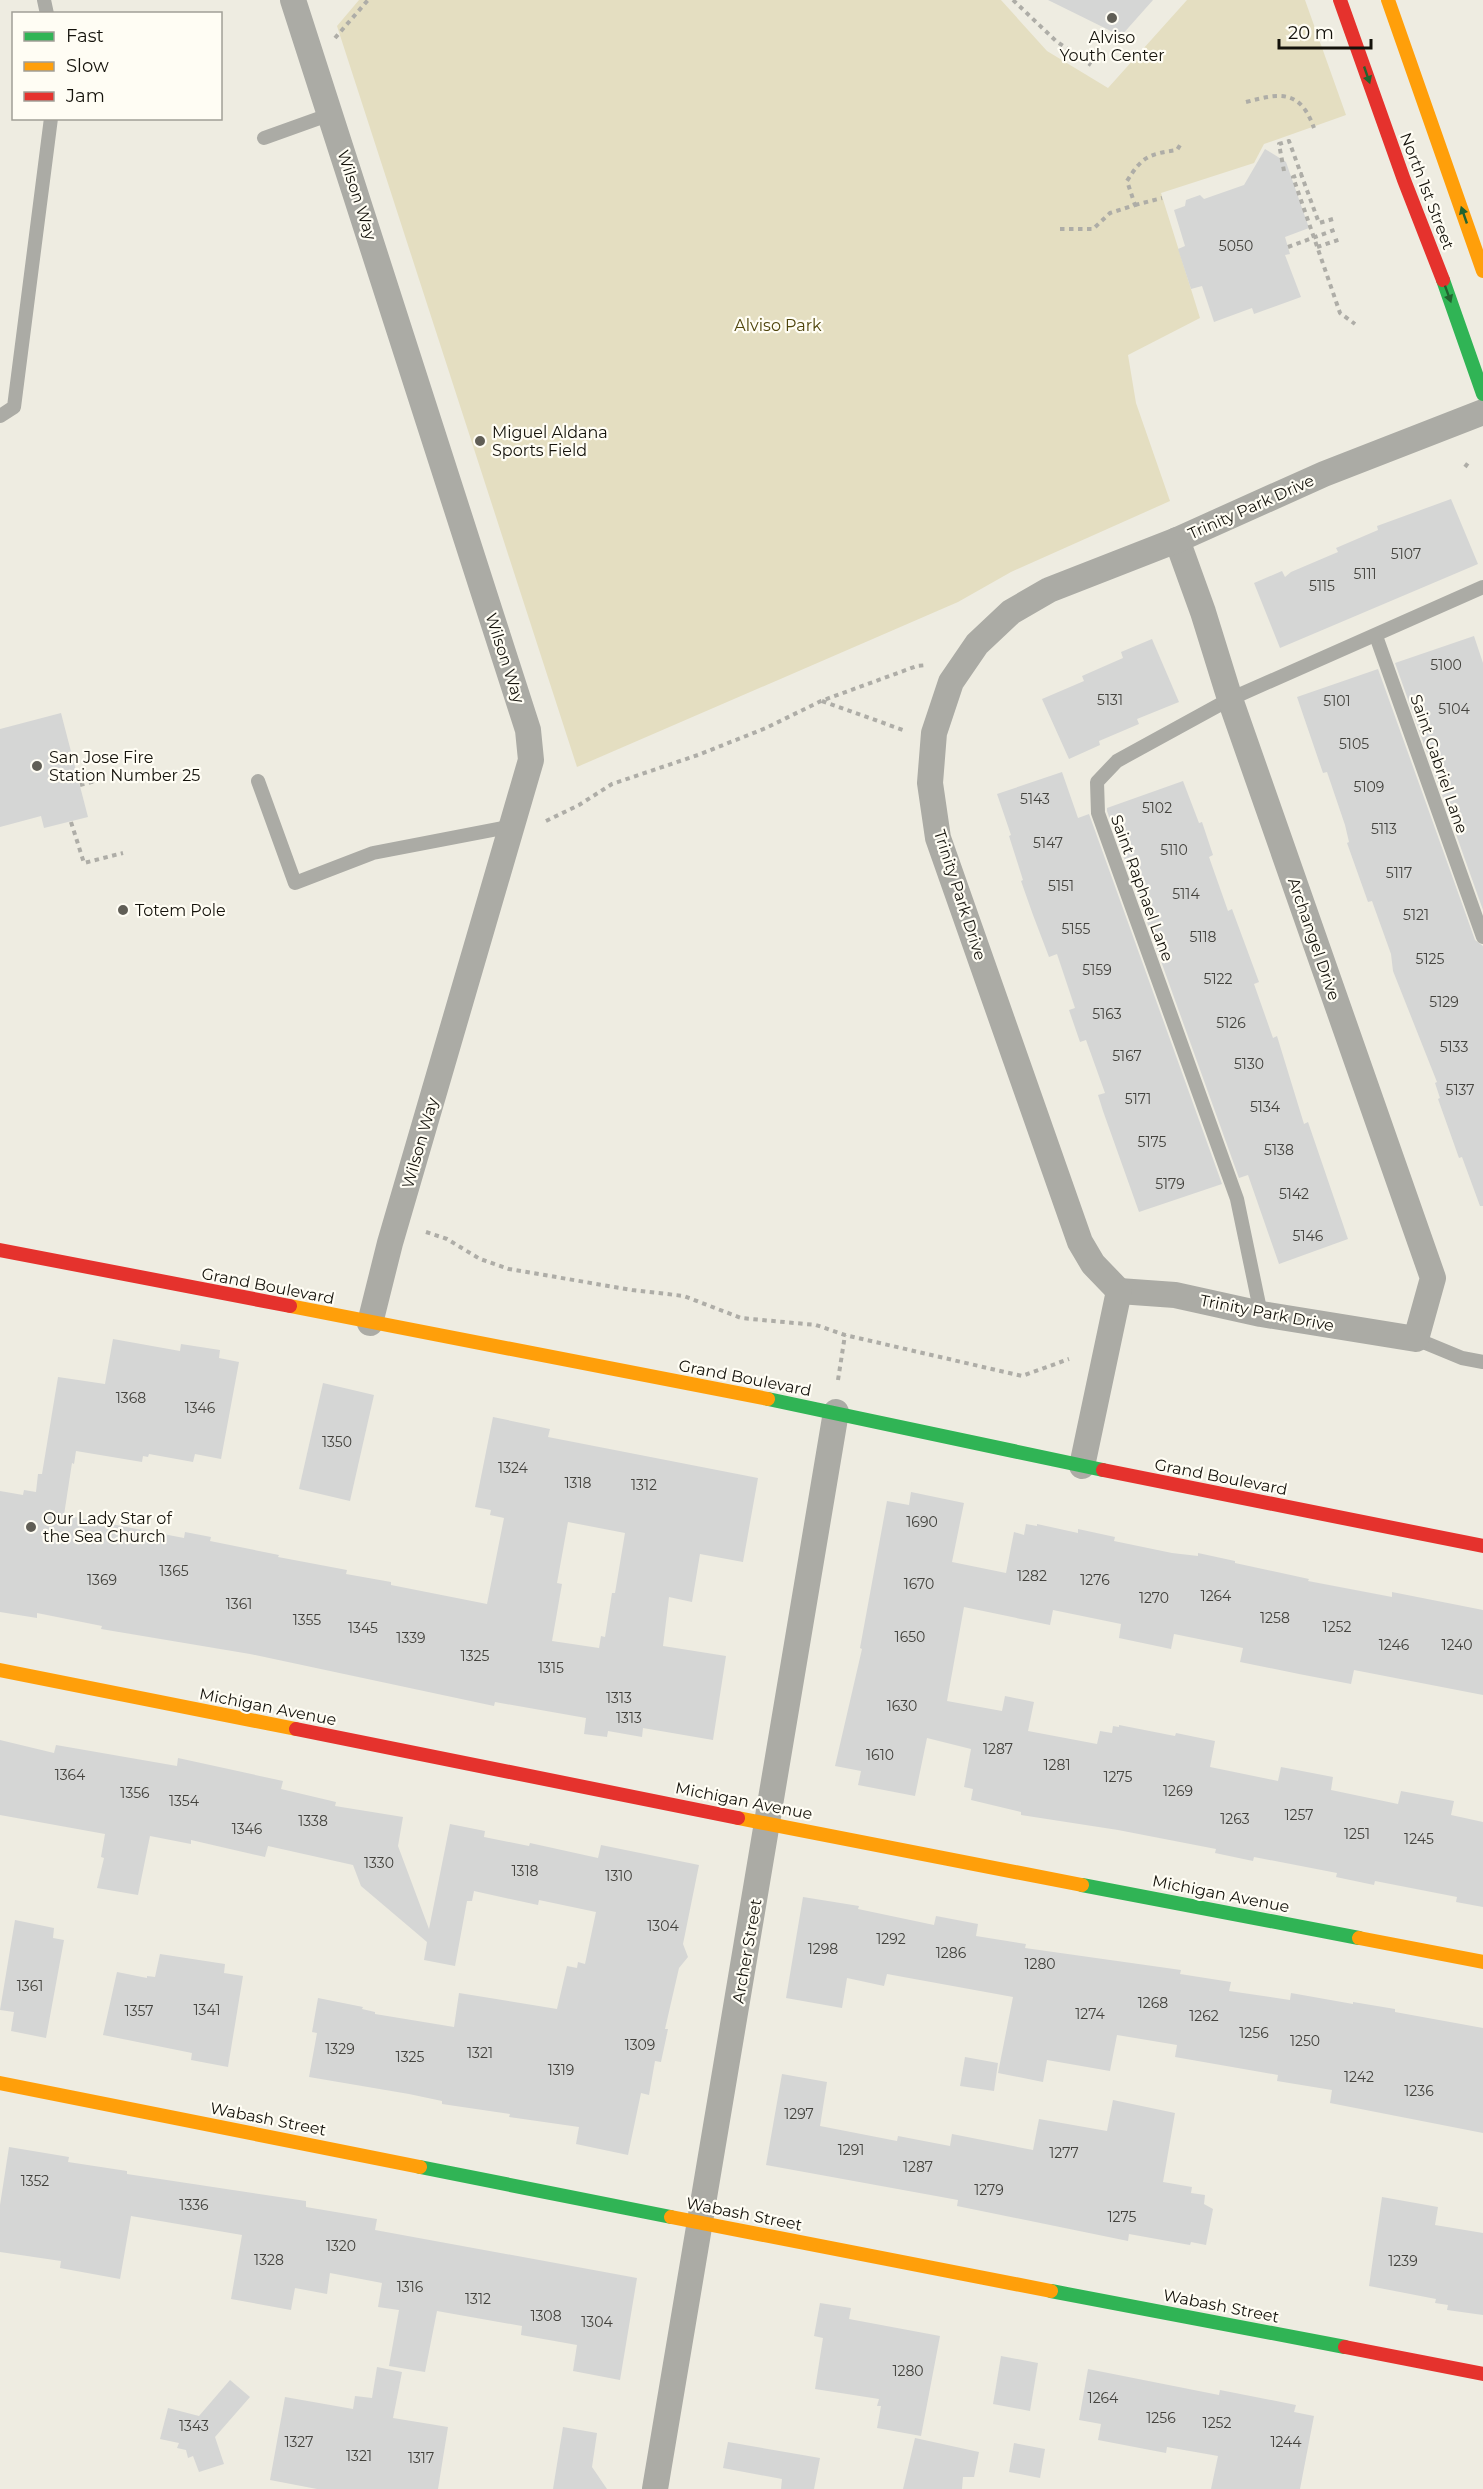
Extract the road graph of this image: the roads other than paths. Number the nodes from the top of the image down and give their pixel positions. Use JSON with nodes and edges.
{"nodes":[{"id":1,"x":293,"y":0,"type":"edge"},
{"id":2,"x":1340,"y":0,"type":"edge"},
{"id":3,"x":1388,"y":0,"type":"edge"},
{"id":4,"x":331,"y":114,"type":"junction"},
{"id":5,"x":51,"y":120,"type":"edge"},
{"id":6,"x":264,"y":138,"type":"dead end"},
{"id":7,"x":1483,"y":271,"type":"edge"},
{"id":8,"x":1483,"y":394,"type":"edge"},
{"id":9,"x":1483,"y":412,"type":"edge"},
{"id":10,"x":0,"y":416,"type":"edge"},
{"id":11,"x":1177,"y":540,"type":"junction"},
{"id":12,"x":1483,"y":587,"type":"edge"},
{"id":13,"x":1376,"y":636,"type":"junction"},
{"id":14,"x":1230,"y":699,"type":"junction"},
{"id":15,"x":258,"y":781,"type":"dead end"},
{"id":16,"x":513,"y":826,"type":"junction"},
{"id":17,"x":1483,"y":937,"type":"edge"},
{"id":18,"x":0,"y":1250,"type":"edge"},
{"id":19,"x":1119,"y":1291,"type":"junction"},
{"id":20,"x":1261,"y":1314,"type":"junction"},
{"id":21,"x":370,"y":1323,"type":"junction"},
{"id":22,"x":1416,"y":1339,"type":"junction"},
{"id":23,"x":1483,"y":1362,"type":"edge"},
{"id":24,"x":836,"y":1412,"type":"junction"},
{"id":25,"x":1082,"y":1466,"type":"junction"},
{"id":26,"x":1483,"y":1546,"type":"edge"},
{"id":27,"x":0,"y":1670,"type":"edge"},
{"id":28,"x":768,"y":1824,"type":"junction"},
{"id":29,"x":1483,"y":1962,"type":"edge"},
{"id":30,"x":0,"y":2083,"type":"edge"},
{"id":31,"x":700,"y":2223,"type":"junction"},
{"id":32,"x":1483,"y":2374,"type":"edge"},
{"id":33,"x":655,"y":2489,"type":"edge"}],
"edges":[{"from":1,"to":4,"type":"street","name":"Wilson Way"},
{"from":2,"to":8,"type":"street","name":"North 1st Street","one_way":true},
{"from":7,"to":3,"type":"street","name":"North 1st Street","one_way":true},
{"from":4,"to":6,"type":"lane"},
{"from":4,"to":16,"type":"street","name":"Wilson Way"},
{"from":5,"to":10,"type":"lane"},
{"from":9,"to":11,"type":"street","name":"Trinity Park Drive"},
{"from":11,"to":14,"type":"street","name":"Archangel Drive"},
{"from":11,"to":19,"type":"street","name":"Trinity Park Drive"},
{"from":12,"to":13,"type":"lane","name":"Saint Raphael Lane"},
{"from":13,"to":14,"type":"lane","name":"Saint Raphael Lane"},
{"from":13,"to":17,"type":"lane","name":"Saint Gabriel Lane"},
{"from":14,"to":20,"type":"lane","name":"Saint Raphael Lane"},
{"from":14,"to":22,"type":"street","name":"Archangel Drive"},
{"from":15,"to":16,"type":"lane"},
{"from":16,"to":21,"type":"street","name":"Wilson Way"},
{"from":18,"to":21,"type":"street","name":"Grand Boulevard"},
{"from":19,"to":20,"type":"street","name":"Trinity Park Drive"},
{"from":19,"to":25,"type":"street"},
{"from":20,"to":22,"type":"street","name":"Trinity Park Drive"},
{"from":21,"to":24,"type":"street","name":"Grand Boulevard"},
{"from":22,"to":23,"type":"lane"},
{"from":24,"to":25,"type":"street","name":"Grand Boulevard"},
{"from":24,"to":28,"type":"street","name":"Archer Street"},
{"from":25,"to":26,"type":"street","name":"Grand Boulevard"},
{"from":27,"to":28,"type":"street","name":"Michigan Avenue"},
{"from":28,"to":29,"type":"street","name":"Michigan Avenue"},
{"from":28,"to":31,"type":"street","name":"Archer Street"},
{"from":30,"to":31,"type":"street","name":"Wabash Street"},
{"from":31,"to":32,"type":"street","name":"Wabash Street"},
{"from":31,"to":33,"type":"street","name":"Archer Street"}]}
